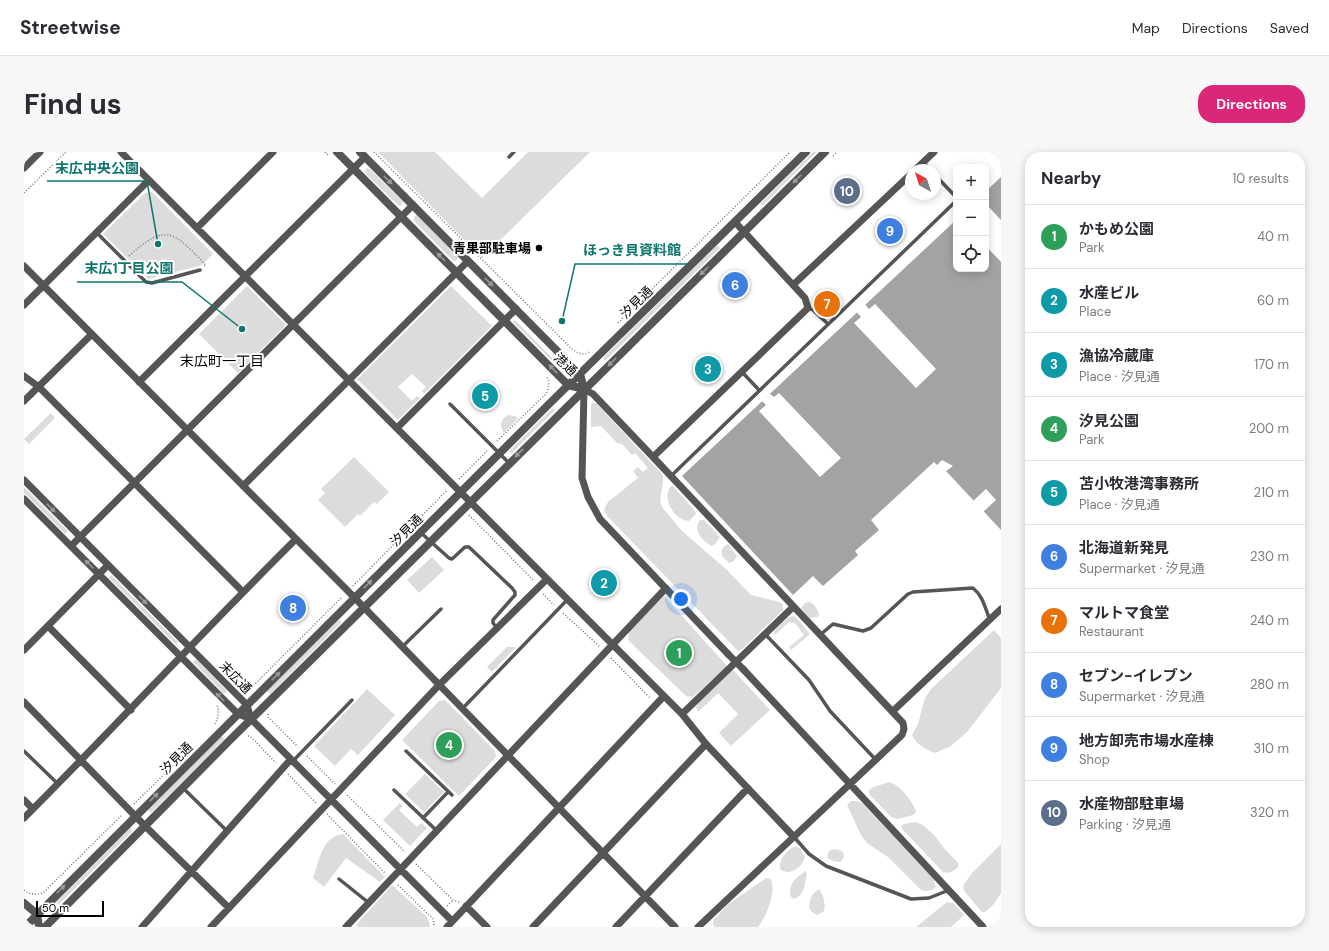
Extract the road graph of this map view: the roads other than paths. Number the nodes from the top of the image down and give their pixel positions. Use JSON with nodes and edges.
{"nodes":[{"id":1,"x":40,"y":152,"type":"edge"},
{"id":2,"x":121,"y":152,"type":"edge"},
{"id":3,"x":273,"y":152,"type":"edge"},
{"id":4,"x":337,"y":152,"type":"edge"},
{"id":5,"x":514,"y":152,"type":"edge"},
{"id":6,"x":806,"y":152,"type":"edge"},
{"id":7,"x":825,"y":152,"type":"edge"},
{"id":8,"x":934,"y":152,"type":"edge"},
{"id":9,"x":363,"y":154,"type":"edge"},
{"id":10,"x":509,"y":157,"type":"dead end"},
{"id":11,"x":923,"y":162,"type":"edge"},
{"id":12,"x":24,"y":168,"type":"edge"},
{"id":13,"x":353,"y":168,"type":"junction"},
{"id":14,"x":149,"y":180,"type":"junction"},
{"id":15,"x":905,"y":180,"type":"edge"},
{"id":16,"x":941,"y":181,"type":"edge"},
{"id":17,"x":956,"y":200,"type":"edge"},
{"id":18,"x":953,"y":204,"type":"edge"},
{"id":19,"x":413,"y":205,"type":"junction"},
{"id":20,"x":402,"y":217,"type":"junction"},
{"id":21,"x":735,"y":222,"type":"junction"},
{"id":22,"x":197,"y":228,"type":"junction"},
{"id":23,"x":744,"y":232,"type":"junction"},
{"id":24,"x":97,"y":233,"type":"junction"},
{"id":25,"x":468,"y":261,"type":"junction"},
{"id":26,"x":24,"y":266,"type":"edge"},
{"id":27,"x":200,"y":270,"type":"road end"},
{"id":28,"x":457,"y":272,"type":"junction"},
{"id":29,"x":245,"y":276,"type":"junction"},
{"id":30,"x":793,"y":285,"type":"junction"},
{"id":31,"x":44,"y":286,"type":"junction"},
{"id":32,"x":24,"y":305,"type":"edge"},
{"id":33,"x":808,"y":308,"type":"junction"},
{"id":34,"x":516,"y":309,"type":"junction"},
{"id":35,"x":505,"y":320,"type":"junction"},
{"id":36,"x":828,"y":324,"type":"junction"},
{"id":37,"x":294,"y":325,"type":"junction"},
{"id":38,"x":92,"y":334,"type":"junction"},
{"id":39,"x":742,"y":372,"type":"junction"},
{"id":40,"x":580,"y":374,"type":"junction"},
{"id":41,"x":24,"y":376,"type":"edge"},
{"id":42,"x":349,"y":380,"type":"junction"},
{"id":43,"x":139,"y":382,"type":"junction"},
{"id":44,"x":568,"y":385,"type":"junction"},
{"id":45,"x":39,"y":387,"type":"junction"},
{"id":46,"x":584,"y":389,"type":"junction"},
{"id":47,"x":760,"y":390,"type":"junction"},
{"id":48,"x":24,"y":401,"type":"edge"},
{"id":49,"x":450,"y":404,"type":"dead end"},
{"id":50,"x":397,"y":428,"type":"junction"},
{"id":51,"x":188,"y":430,"type":"junction"},
{"id":52,"x":499,"y":454,"type":"junction"},
{"id":53,"x":653,"y":457,"type":"junction"},
{"id":54,"x":509,"y":463,"type":"junction"},
{"id":55,"x":671,"y":476,"type":"junction"},
{"id":56,"x":24,"y":480,"type":"edge"},
{"id":57,"x":135,"y":483,"type":"junction"},
{"id":58,"x":243,"y":486,"type":"junction"},
{"id":59,"x":461,"y":492,"type":"junction"},
{"id":60,"x":24,"y":499,"type":"edge"},
{"id":61,"x":470,"y":502,"type":"junction"},
{"id":62,"x":420,"y":532,"type":"junction"},
{"id":63,"x":80,"y":537,"type":"junction"},
{"id":64,"x":296,"y":539,"type":"junction"},
{"id":65,"x":430,"y":541,"type":"junction"},
{"id":66,"x":71,"y":546,"type":"junction"},
{"id":67,"x":108,"y":565,"type":"junction"},
{"id":68,"x":99,"y":574,"type":"junction"},
{"id":69,"x":547,"y":579,"type":"junction"},
{"id":70,"x":666,"y":588,"type":"junction"},
{"id":71,"x":243,"y":592,"type":"junction"},
{"id":72,"x":355,"y":598,"type":"junction"},
{"id":73,"x":568,"y":600,"type":"junction"},
{"id":74,"x":364,"y":607,"type":"junction"},
{"id":75,"x":793,"y":607,"type":"junction"},
{"id":76,"x":441,"y":608,"type":"dead end"},
{"id":77,"x":1001,"y":609,"type":"edge"},
{"id":78,"x":990,"y":620,"type":"junction"},
{"id":79,"x":48,"y":626,"type":"junction"},
{"id":80,"x":497,"y":628,"type":"junction"},
{"id":81,"x":765,"y":634,"type":"junction"},
{"id":82,"x":820,"y":635,"type":"junction"},
{"id":83,"x":612,"y":645,"type":"junction"},
{"id":84,"x":190,"y":647,"type":"junction"},
{"id":85,"x":402,"y":647,"type":"junction"},
{"id":86,"x":24,"y":650,"type":"edge"},
{"id":87,"x":181,"y":657,"type":"junction"},
{"id":88,"x":440,"y":685,"type":"junction"},
{"id":89,"x":664,"y":696,"type":"junction"},
{"id":90,"x":352,"y":700,"type":"dead end"},
{"id":91,"x":24,"y":702,"type":"edge"},
{"id":92,"x":247,"y":704,"type":"junction"},
{"id":93,"x":462,"y":708,"type":"junction"},
{"id":94,"x":131,"y":710,"type":"junction"},
{"id":95,"x":893,"y":711,"type":"junction"},
{"id":96,"x":238,"y":714,"type":"junction"},
{"id":97,"x":682,"y":714,"type":"junction"},
{"id":98,"x":251,"y":719,"type":"junction"},
{"id":99,"x":706,"y":744,"type":"junction"},
{"id":100,"x":24,"y":751,"type":"edge"},
{"id":101,"x":406,"y":752,"type":"dead end"},
{"id":102,"x":508,"y":755,"type":"junction"},
{"id":103,"x":81,"y":760,"type":"junction"},
{"id":104,"x":292,"y":760,"type":"junction"},
{"id":105,"x":876,"y":760,"type":"junction"},
{"id":106,"x":58,"y":784,"type":"junction"},
{"id":107,"x":850,"y":784,"type":"junction"},
{"id":108,"x":183,"y":788,"type":"junction"},
{"id":109,"x":748,"y":788,"type":"junction"},
{"id":110,"x":394,"y":790,"type":"dead end"},
{"id":111,"x":448,"y":792,"type":"junction"},
{"id":112,"x":452,"y":795,"type":"dead end"},
{"id":113,"x":330,"y":799,"type":"junction"},
{"id":114,"x":24,"y":800,"type":"edge"},
{"id":115,"x":559,"y":807,"type":"junction"},
{"id":116,"x":33,"y":809,"type":"junction"},
{"id":117,"x":135,"y":816,"type":"junction"},
{"id":118,"x":24,"y":818,"type":"edge"},
{"id":119,"x":423,"y":818,"type":"junction"},
{"id":120,"x":145,"y":826,"type":"junction"},
{"id":121,"x":227,"y":831,"type":"junction"},
{"id":122,"x":437,"y":831,"type":"junction"},
{"id":123,"x":794,"y":837,"type":"junction"},
{"id":124,"x":603,"y":853,"type":"junction"},
{"id":125,"x":401,"y":869,"type":"junction"},
{"id":126,"x":191,"y":872,"type":"junction"},
{"id":127,"x":339,"y":879,"type":"dead end"},
{"id":128,"x":949,"y":890,"type":"junction"},
{"id":129,"x":645,"y":896,"type":"junction"},
{"id":130,"x":24,"y":903,"type":"edge"},
{"id":131,"x":369,"y":903,"type":"junction"},
{"id":132,"x":466,"y":906,"type":"junction"},
{"id":133,"x":229,"y":908,"type":"junction"},
{"id":134,"x":37,"y":914,"type":"junction"},
{"id":135,"x":452,"y":921,"type":"junction"},
{"id":136,"x":25,"y":927,"type":"edge"},
{"id":137,"x":39,"y":927,"type":"edge"},
{"id":138,"x":45,"y":927,"type":"edge"},
{"id":139,"x":142,"y":927,"type":"edge"},
{"id":140,"x":211,"y":927,"type":"edge"},
{"id":141,"x":346,"y":927,"type":"edge"},
{"id":142,"x":447,"y":927,"type":"edge"},
{"id":143,"x":487,"y":927,"type":"edge"},
{"id":144,"x":533,"y":927,"type":"edge"},
{"id":145,"x":616,"y":927,"type":"edge"},
{"id":146,"x":675,"y":927,"type":"edge"},
{"id":147,"x":698,"y":927,"type":"edge"},
{"id":148,"x":983,"y":927,"type":"edge"}],
"edges":[{"from":1,"to":12,"type":"street"},
{"from":2,"to":14,"type":"street"},
{"from":3,"to":22,"type":"street"},
{"from":4,"to":13,"type":"street","name":"港通"},
{"from":5,"to":10,"type":"lane"},
{"from":6,"to":21,"type":"street","name":"汐見通"},
{"from":7,"to":23,"type":"street","name":"汐見通","one_way":true},
{"from":8,"to":11,"type":"street"},
{"from":9,"to":13,"type":"street"},
{"from":9,"to":19,"type":"street","name":"港通","one_way":true},
{"from":13,"to":20,"type":"street","name":"港通"},
{"from":13,"to":29,"type":"street"},
{"from":14,"to":22,"type":"street"},
{"from":14,"to":24,"type":"street"},
{"from":15,"to":30,"type":"street"},
{"from":16,"to":17,"type":"lane"},
{"from":18,"to":36,"type":"lane"},
{"from":19,"to":20,"type":"street"},
{"from":19,"to":25,"type":"street","name":"港通"},
{"from":28,"to":20,"type":"street","name":"港通","one_way":true},
{"from":20,"to":37,"type":"street"},
{"from":21,"to":23,"type":"street"},
{"from":21,"to":40,"type":"street","name":"汐見通"},
{"from":22,"to":29,"type":"street"},
{"from":23,"to":30,"type":"street"},
{"from":23,"to":46,"type":"street","name":"汐見通","one_way":true},
{"from":24,"to":27,"type":"lane"},
{"from":24,"to":31,"type":"street"},
{"from":25,"to":28,"type":"street"},
{"from":25,"to":34,"type":"street","name":"港通","one_way":true},
{"from":26,"to":31,"type":"street"},
{"from":28,"to":35,"type":"street","name":"港通"},
{"from":28,"to":42,"type":"street"},
{"from":29,"to":37,"type":"street"},
{"from":29,"to":43,"type":"street"},
{"from":30,"to":33,"type":"street"},
{"from":31,"to":32,"type":"street"},
{"from":31,"to":38,"type":"street"},
{"from":33,"to":36,"type":"lane"},
{"from":33,"to":39,"type":"street"},
{"from":34,"to":35,"type":"street"},
{"from":34,"to":40,"type":"street","name":"港通"},
{"from":44,"to":35,"type":"street","name":"港通","one_way":true},
{"from":35,"to":50,"type":"street"},
{"from":36,"to":47,"type":"lane"},
{"from":37,"to":42,"type":"street"},
{"from":37,"to":51,"type":"street"},
{"from":38,"to":43,"type":"street"},
{"from":38,"to":45,"type":"street"},
{"from":39,"to":47,"type":"lane"},
{"from":39,"to":53,"type":"street"},
{"from":40,"to":44,"type":"street","name":"汐見通"},
{"from":40,"to":46,"type":"street","name":"港通"},
{"from":41,"to":45,"type":"street"},
{"from":42,"to":50,"type":"street"},
{"from":42,"to":58,"type":"street"},
{"from":43,"to":51,"type":"street"},
{"from":44,"to":46,"type":"street","name":"港通"},
{"from":44,"to":52,"type":"street","name":"汐見通"},
{"from":45,"to":48,"type":"street"},
{"from":45,"to":57,"type":"street"},
{"from":46,"to":53,"type":"street"},
{"from":46,"to":54,"type":"street","name":"汐見通","one_way":true},
{"from":46,"to":70,"type":"street"},
{"from":47,"to":55,"type":"lane"},
{"from":49,"to":52,"type":"lane"},
{"from":50,"to":59,"type":"street"},
{"from":51,"to":57,"type":"street"},
{"from":51,"to":58,"type":"street"},
{"from":52,"to":54,"type":"lane"},
{"from":52,"to":59,"type":"street","name":"汐見通"},
{"from":53,"to":55,"type":"street"},
{"from":54,"to":61,"type":"street","name":"汐見通"},
{"from":55,"to":75,"type":"street"},
{"from":56,"to":63,"type":"street","name":"末広通","one_way":true},
{"from":57,"to":63,"type":"street"},
{"from":57,"to":71,"type":"street"},
{"from":58,"to":64,"type":"street"},
{"from":59,"to":61,"type":"street"},
{"from":59,"to":62,"type":"street","name":"汐見通"},
{"from":60,"to":66,"type":"street","name":"末広通"},
{"from":61,"to":65,"type":"street","name":"汐見通"},
{"from":61,"to":69,"type":"street"},
{"from":62,"to":65,"type":"lane"},
{"from":72,"to":62,"type":"street","name":"汐見通","one_way":true},
{"from":63,"to":66,"type":"street"},
{"from":63,"to":67,"type":"street","name":"末広通"},
{"from":64,"to":71,"type":"street"},
{"from":64,"to":72,"type":"street"},
{"from":65,"to":74,"type":"street","name":"汐見通"},
{"from":65,"to":80,"type":"lane"},
{"from":68,"to":66,"type":"street","name":"末広通","one_way":true},
{"from":67,"to":68,"type":"street"},
{"from":67,"to":84,"type":"street","name":"末広通","one_way":true},
{"from":68,"to":79,"type":"street"},
{"from":68,"to":87,"type":"street","name":"末広通"},
{"from":69,"to":73,"type":"street"},
{"from":69,"to":80,"type":"street"},
{"from":70,"to":83,"type":"street"},
{"from":70,"to":107,"type":"street","bridge":true},
{"from":71,"to":84,"type":"street"},
{"from":72,"to":74,"type":"street"},
{"from":92,"to":72,"type":"street","name":"汐見通","one_way":true},
{"from":73,"to":83,"type":"street"},
{"from":73,"to":93,"type":"lane"},
{"from":74,"to":85,"type":"street"},
{"from":74,"to":98,"type":"street","name":"汐見通"},
{"from":75,"to":81,"type":"street"},
{"from":75,"to":82,"type":"street"},
{"from":76,"to":85,"type":"lane"},
{"from":77,"to":78,"type":"street"},
{"from":78,"to":82,"type":"lane"},
{"from":78,"to":95,"type":"street"},
{"from":79,"to":86,"type":"street"},
{"from":79,"to":94,"type":"street"},
{"from":80,"to":88,"type":"street"},
{"from":81,"to":97,"type":"street"},
{"from":81,"to":105,"type":"lane"},
{"from":82,"to":95,"type":"street"},
{"from":83,"to":89,"type":"street"},
{"from":83,"to":102,"type":"street"},
{"from":84,"to":87,"type":"street"},
{"from":84,"to":92,"type":"street","name":"末広通"},
{"from":85,"to":88,"type":"street"},
{"from":87,"to":94,"type":"street"},
{"from":96,"to":87,"type":"street","name":"末広通","one_way":true},
{"from":88,"to":93,"type":"street"},
{"from":88,"to":113,"type":"street"},
{"from":89,"to":97,"type":"street"},
{"from":89,"to":115,"type":"street"},
{"from":90,"to":104,"type":"lane"},
{"from":91,"to":103,"type":"street"},
{"from":92,"to":96,"type":"street","name":"汐見通"},
{"from":92,"to":98,"type":"street","name":"末広通"},
{"from":93,"to":102,"type":"street"},
{"from":94,"to":103,"type":"street"},
{"from":95,"to":105,"type":"street"},
{"from":96,"to":98,"type":"street","name":"末広通"},
{"from":117,"to":96,"type":"street","name":"汐見通","one_way":true},
{"from":97,"to":99,"type":"street"},
{"from":98,"to":104,"type":"street"},
{"from":98,"to":108,"type":"street","name":"汐見通"},
{"from":99,"to":109,"type":"street"},
{"from":99,"to":124,"type":"street"},
{"from":100,"to":106,"type":"lane"},
{"from":101,"to":111,"type":"lane"},
{"from":102,"to":115,"type":"street"},
{"from":102,"to":122,"type":"street"},
{"from":103,"to":106,"type":"street"},
{"from":103,"to":117,"type":"street"},
{"from":104,"to":113,"type":"street"},
{"from":104,"to":121,"type":"street"},
{"from":105,"to":107,"type":"street"},
{"from":106,"to":116,"type":"street"},
{"from":107,"to":123,"type":"street"},
{"from":107,"to":128,"type":"street"},
{"from":108,"to":120,"type":"street","name":"汐見通"},
{"from":108,"to":121,"type":"lane"},
{"from":109,"to":123,"type":"street"},
{"from":109,"to":129,"type":"street"},
{"from":110,"to":119,"type":"lane"},
{"from":111,"to":112,"type":"lane"},
{"from":111,"to":119,"type":"lane"},
{"from":113,"to":125,"type":"street"},
{"from":113,"to":133,"type":"street"},
{"from":114,"to":116,"type":"street"},
{"from":115,"to":124,"type":"street"},
{"from":115,"to":132,"type":"street"},
{"from":116,"to":118,"type":"street"},
{"from":117,"to":120,"type":"street"},
{"from":134,"to":117,"type":"street","name":"汐見通","one_way":true},
{"from":119,"to":122,"type":"lane"},
{"from":120,"to":126,"type":"street"},
{"from":120,"to":138,"type":"street","name":"汐見通"},
{"from":121,"to":126,"type":"street"},
{"from":122,"to":125,"type":"street"},
{"from":123,"to":128,"type":"lane"},
{"from":123,"to":147,"type":"street"},
{"from":124,"to":129,"type":"street"},
{"from":124,"to":144,"type":"street"},
{"from":125,"to":131,"type":"street"},
{"from":125,"to":135,"type":"street"},
{"from":126,"to":133,"type":"street"},
{"from":126,"to":139,"type":"street"},
{"from":127,"to":131,"type":"lane"},
{"from":128,"to":148,"type":"street"},
{"from":129,"to":145,"type":"street"},
{"from":129,"to":146,"type":"street"},
{"from":130,"to":134,"type":"street"},
{"from":131,"to":141,"type":"street"},
{"from":132,"to":135,"type":"street"},
{"from":132,"to":143,"type":"street"},
{"from":133,"to":140,"type":"street"},
{"from":134,"to":136,"type":"street","name":"汐見通"},
{"from":134,"to":137,"type":"street"},
{"from":135,"to":142,"type":"street"}]}
